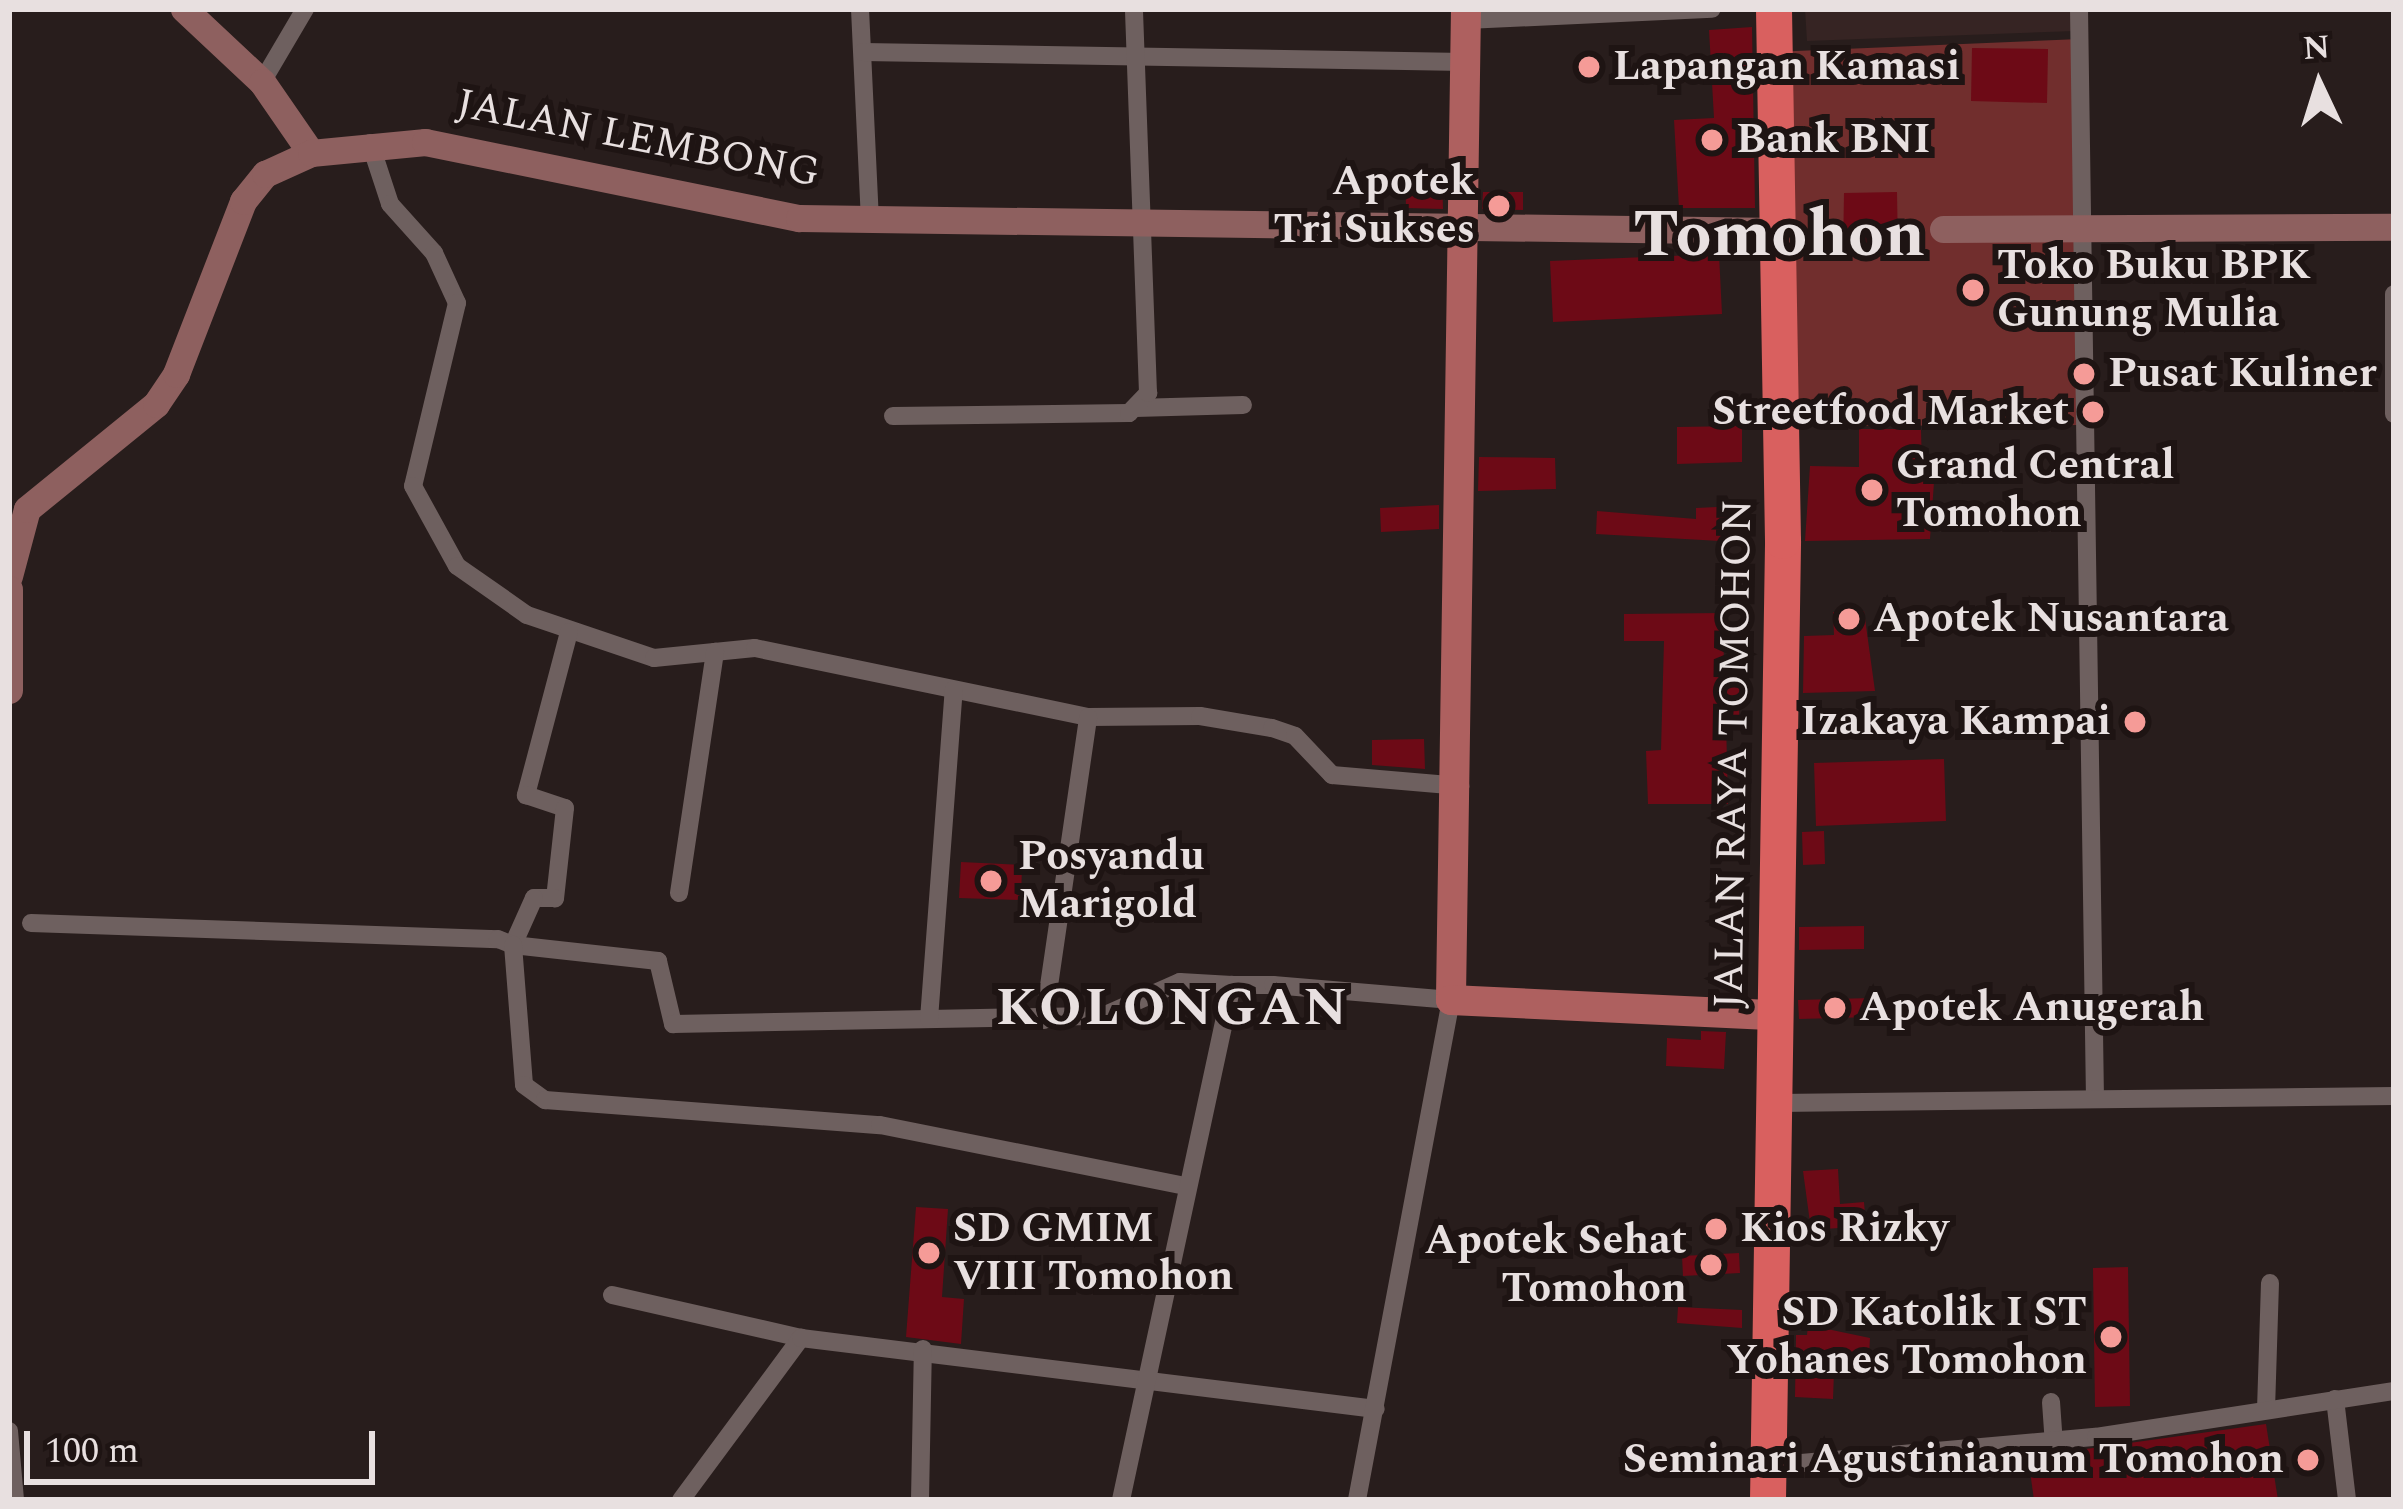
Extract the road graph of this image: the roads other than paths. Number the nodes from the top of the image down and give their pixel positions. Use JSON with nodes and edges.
{"nodes":[{"id":1,"x":184,"y":9,"type":"edge"},
{"id":2,"x":305,"y":9,"type":"edge"},
{"id":3,"x":860,"y":9,"type":"edge"},
{"id":4,"x":1134,"y":9,"type":"edge"},
{"id":5,"x":1712,"y":9,"type":"edge"},
{"id":6,"x":1774,"y":9,"type":"edge"},
{"id":7,"x":2079,"y":9,"type":"edge"},
{"id":8,"x":1466,"y":14,"type":"edge"},
{"id":9,"x":1136,"y":51,"type":"junction"},
{"id":10,"x":863,"y":52,"type":"junction"},
{"id":11,"x":1465,"y":62,"type":"junction"},
{"id":12,"x":262,"y":82,"type":"junction"},
{"id":13,"x":370,"y":143,"type":"junction"},
{"id":14,"x":311,"y":153,"type":"junction"},
{"id":15,"x":1144,"y":219,"type":"junction"},
{"id":16,"x":870,"y":220,"type":"junction"},
{"id":17,"x":1468,"y":226,"type":"junction"},
{"id":18,"x":2394,"y":227,"type":"edge"},
{"id":19,"x":1943,"y":230,"type":"dead end"},
{"id":20,"x":1781,"y":232,"type":"junction"},
{"id":21,"x":2084,"y":232,"type":"junction"},
{"id":22,"x":2394,"y":294,"type":"edge"},
{"id":23,"x":1244,"y":405,"type":"dead end"},
{"id":24,"x":1135,"y":408,"type":"junction"},
{"id":25,"x":2394,"y":414,"type":"edge"},
{"id":26,"x":892,"y":416,"type":"dead end"},
{"id":27,"x":9,"y":576,"type":"edge"},
{"id":28,"x":9,"y":589,"type":"edge"},
{"id":29,"x":569,"y":632,"type":"junction"},
{"id":30,"x":715,"y":652,"type":"junction"},
{"id":31,"x":954,"y":689,"type":"junction"},
{"id":32,"x":9,"y":690,"type":"edge"},
{"id":33,"x":1088,"y":718,"type":"junction"},
{"id":34,"x":1461,"y":786,"type":"junction"},
{"id":35,"x":679,"y":893,"type":"dead end"},
{"id":36,"x":32,"y":923,"type":"dead end"},
{"id":37,"x":513,"y":945,"type":"junction"},
{"id":38,"x":1232,"y":985,"type":"junction"},
{"id":39,"x":1451,"y":1000,"type":"junction"},
{"id":40,"x":1775,"y":1015,"type":"junction"},
{"id":41,"x":928,"y":1019,"type":"junction"},
{"id":42,"x":1044,"y":1020,"type":"junction"},
{"id":43,"x":2095,"y":1095,"type":"junction"},
{"id":44,"x":2394,"y":1096,"type":"edge"},
{"id":45,"x":1771,"y":1103,"type":"junction"},
{"id":46,"x":1184,"y":1186,"type":"junction"},
{"id":47,"x":2270,"y":1283,"type":"dead end"},
{"id":48,"x":612,"y":1295,"type":"dead end"},
{"id":49,"x":801,"y":1338,"type":"junction"},
{"id":50,"x":923,"y":1349,"type":"junction"},
{"id":51,"x":1144,"y":1375,"type":"junction"},
{"id":52,"x":2394,"y":1391,"type":"edge"},
{"id":53,"x":2335,"y":1399,"type":"junction"},
{"id":54,"x":2051,"y":1402,"type":"dead end"},
{"id":55,"x":1376,"y":1408,"type":"junction"},
{"id":56,"x":2266,"y":1409,"type":"junction"},
{"id":57,"x":9,"y":1431,"type":"edge"},
{"id":58,"x":2054,"y":1441,"type":"junction"},
{"id":59,"x":1768,"y":1483,"type":"edge"},
{"id":60,"x":15,"y":1500,"type":"edge"},
{"id":61,"x":681,"y":1500,"type":"edge"},
{"id":62,"x":920,"y":1500,"type":"edge"},
{"id":63,"x":1121,"y":1500,"type":"edge"},
{"id":64,"x":1358,"y":1500,"type":"edge"},
{"id":65,"x":2347,"y":1500,"type":"edge"}],
"edges":[{"from":1,"to":12,"type":"main road"},
{"from":2,"to":12,"type":"street"},
{"from":3,"to":10,"type":"street"},
{"from":4,"to":9,"type":"street"},
{"from":5,"to":8,"type":"street"},
{"from":6,"to":20,"type":"highway","name":"JALAN RAYA TOMOHON"},
{"from":7,"to":21,"type":"street"},
{"from":8,"to":11,"type":"main road"},
{"from":9,"to":10,"type":"street"},
{"from":9,"to":11,"type":"street"},
{"from":9,"to":15,"type":"street"},
{"from":10,"to":16,"type":"street"},
{"from":11,"to":17,"type":"main road"},
{"from":12,"to":14,"type":"main road"},
{"from":13,"to":14,"type":"main road","name":"JALAN LEMBONG"},
{"from":13,"to":16,"type":"main road","name":"JALAN LEMBONG"},
{"from":13,"to":29,"type":"street"},
{"from":14,"to":27,"type":"main road","name":"JALAN LEMBONG"},
{"from":15,"to":16,"type":"main road","name":"JALAN LEMBONG"},
{"from":15,"to":17,"type":"main road","name":"JALAN LEMBONG"},
{"from":15,"to":24,"type":"street"},
{"from":17,"to":20,"type":"main road","name":"JALAN LEMBONG"},
{"from":17,"to":34,"type":"main road"},
{"from":18,"to":21,"type":"main road"},
{"from":19,"to":21,"type":"main road"},
{"from":20,"to":40,"type":"highway","name":"JALAN RAYA TOMOHON"},
{"from":21,"to":43,"type":"street"},
{"from":22,"to":25,"type":"street"},
{"from":23,"to":24,"type":"street"},
{"from":24,"to":26,"type":"street"},
{"from":28,"to":32,"type":"main road"},
{"from":29,"to":30,"type":"street"},
{"from":29,"to":37,"type":"street"},
{"from":30,"to":31,"type":"street"},
{"from":30,"to":35,"type":"street"},
{"from":31,"to":33,"type":"street"},
{"from":31,"to":41,"type":"street"},
{"from":33,"to":34,"type":"street"},
{"from":33,"to":42,"type":"street"},
{"from":34,"to":39,"type":"main road"},
{"from":36,"to":37,"type":"street"},
{"from":37,"to":41,"type":"street"},
{"from":37,"to":46,"type":"street"},
{"from":38,"to":39,"type":"street"},
{"from":38,"to":42,"type":"street"},
{"from":38,"to":46,"type":"street"},
{"from":39,"to":40,"type":"main road"},
{"from":39,"to":55,"type":"street"},
{"from":40,"to":45,"type":"highway","name":"JALAN RAYA TOMOHON"},
{"from":41,"to":42,"type":"street"},
{"from":43,"to":44,"type":"street"},
{"from":43,"to":45,"type":"street"},
{"from":45,"to":59,"type":"highway","name":"JALAN RAYA TOMOHON"},
{"from":46,"to":51,"type":"street"},
{"from":47,"to":56,"type":"street"},
{"from":48,"to":49,"type":"street"},
{"from":49,"to":50,"type":"street"},
{"from":49,"to":61,"type":"street"},
{"from":50,"to":51,"type":"street"},
{"from":50,"to":62,"type":"street"},
{"from":51,"to":55,"type":"street"},
{"from":51,"to":63,"type":"street"},
{"from":52,"to":53,"type":"street"},
{"from":53,"to":56,"type":"street"},
{"from":53,"to":65,"type":"street"},
{"from":54,"to":58,"type":"street"},
{"from":55,"to":64,"type":"street"},
{"from":56,"to":58,"type":"street"},
{"from":57,"to":60,"type":"street"},
{"from":58,"to":59,"type":"street"}]}
